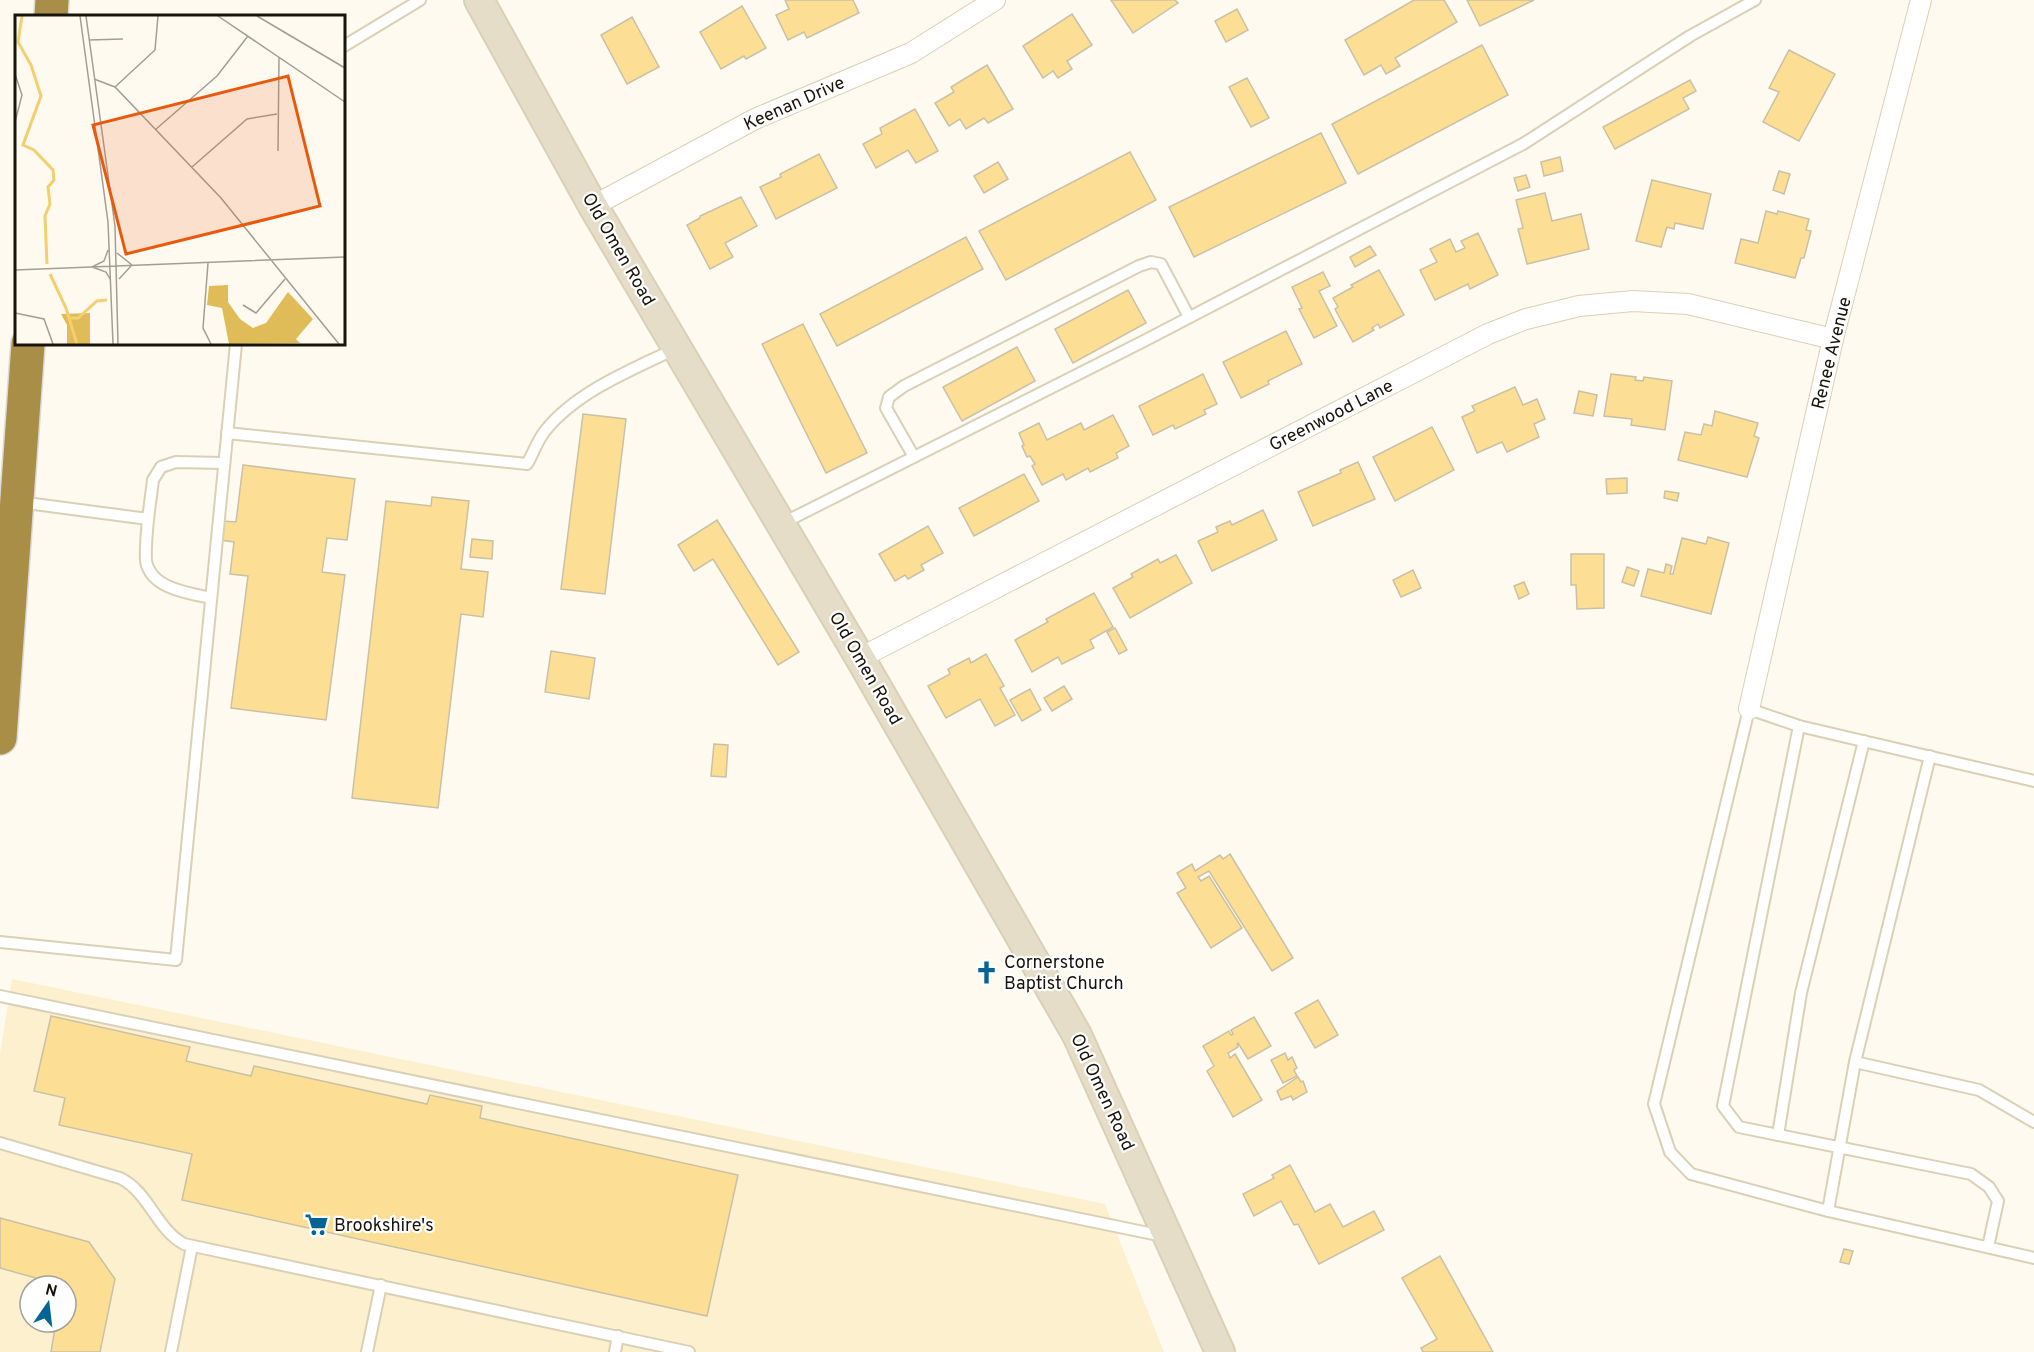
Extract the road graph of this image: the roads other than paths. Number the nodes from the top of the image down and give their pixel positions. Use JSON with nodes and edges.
{"nodes":[{"id":1,"x":52,"y":0,"type":"edge"},
{"id":2,"x":420,"y":0,"type":"edge"},
{"id":3,"x":479,"y":0,"type":"edge"},
{"id":4,"x":995,"y":0,"type":"edge"},
{"id":5,"x":1755,"y":0,"type":"edge"},
{"id":6,"x":1921,"y":0,"type":"edge"},
{"id":7,"x":51,"y":15,"type":"edge"},
{"id":8,"x":345,"y":45,"type":"edge"},
{"id":9,"x":593,"y":206,"type":"junction"},
{"id":10,"x":1190,"y":317,"type":"junction"},
{"id":11,"x":1833,"y":339,"type":"junction"},
{"id":12,"x":28,"y":345,"type":"edge"},
{"id":13,"x":236,"y":345,"type":"edge"},
{"id":14,"x":677,"y":348,"type":"junction"},
{"id":15,"x":13,"y":389,"type":"edge"},
{"id":16,"x":227,"y":433,"type":"junction"},
{"id":17,"x":914,"y":458,"type":"junction"},
{"id":18,"x":224,"y":463,"type":"junction"},
{"id":19,"x":17,"y":501,"type":"junction"},
{"id":20,"x":148,"y":519,"type":"junction"},
{"id":21,"x":781,"y":524,"type":"junction"},
{"id":22,"x":211,"y":598,"type":"junction"},
{"id":23,"x":860,"y":658,"type":"junction"},
{"id":24,"x":1749,"y":709,"type":"junction"},
{"id":25,"x":1799,"y":726,"type":"junction"},
{"id":26,"x":0,"y":738,"type":"edge"},
{"id":27,"x":1864,"y":741,"type":"junction"},
{"id":28,"x":1930,"y":756,"type":"junction"},
{"id":29,"x":2034,"y":781,"type":"edge"},
{"id":30,"x":0,"y":942,"type":"edge"},
{"id":31,"x":0,"y":996,"type":"edge"},
{"id":32,"x":1855,"y":1062,"type":"junction"},
{"id":33,"x":2034,"y":1122,"type":"edge"},
{"id":34,"x":1778,"y":1135,"type":"junction"},
{"id":35,"x":0,"y":1143,"type":"edge"},
{"id":36,"x":1839,"y":1148,"type":"junction"},
{"id":37,"x":1828,"y":1211,"type":"junction"},
{"id":38,"x":1170,"y":1238,"type":"junction"},
{"id":39,"x":192,"y":1246,"type":"junction"},
{"id":40,"x":1988,"y":1247,"type":"junction"},
{"id":41,"x":2034,"y":1258,"type":"edge"},
{"id":42,"x":381,"y":1285,"type":"junction"},
{"id":43,"x":618,"y":1336,"type":"junction"},
{"id":44,"x":171,"y":1352,"type":"edge"},
{"id":45,"x":367,"y":1352,"type":"edge"},
{"id":46,"x":615,"y":1352,"type":"edge"},
{"id":47,"x":689,"y":1352,"type":"edge"},
{"id":48,"x":1220,"y":1352,"type":"edge"}],
"edges":[{"from":1,"to":7,"type":"highway"},
{"from":2,"to":8,"type":"lane"},
{"from":3,"to":9,"type":"street","name":"Old Omen Road"},
{"from":4,"to":9,"type":"street","name":"Keenan Drive"},
{"from":5,"to":10,"type":"lane"},
{"from":6,"to":11,"type":"street","name":"Renee Avenue"},
{"from":9,"to":14,"type":"street","name":"Old Omen Road"},
{"from":10,"to":17,"type":"lane"},
{"from":10,"to":17,"type":"lane"},
{"from":11,"to":23,"type":"street","name":"Greenwood Lane"},
{"from":11,"to":24,"type":"street","name":"Renee Avenue"},
{"from":12,"to":15,"type":"highway"},
{"from":13,"to":16,"type":"lane"},
{"from":14,"to":16,"type":"lane"},
{"from":14,"to":21,"type":"street","name":"Old Omen Road"},
{"from":15,"to":19,"type":"highway"},
{"from":16,"to":18,"type":"lane"},
{"from":17,"to":21,"type":"lane"},
{"from":18,"to":20,"type":"lane"},
{"from":18,"to":22,"type":"lane"},
{"from":19,"to":20,"type":"lane"},
{"from":19,"to":26,"type":"highway"},
{"from":20,"to":22,"type":"lane"},
{"from":21,"to":23,"type":"street","name":"Old Omen Road"},
{"from":22,"to":30,"type":"lane"},
{"from":23,"to":38,"type":"street","name":"Old Omen Road"},
{"from":24,"to":25,"type":"lane"},
{"from":24,"to":37,"type":"lane"},
{"from":25,"to":27,"type":"lane"},
{"from":25,"to":34,"type":"lane"},
{"from":27,"to":28,"type":"lane"},
{"from":27,"to":34,"type":"lane"},
{"from":28,"to":29,"type":"lane"},
{"from":28,"to":32,"type":"lane"},
{"from":31,"to":38,"type":"lane"},
{"from":32,"to":33,"type":"lane"},
{"from":32,"to":36,"type":"lane"},
{"from":34,"to":36,"type":"lane"},
{"from":35,"to":39,"type":"lane"},
{"from":36,"to":37,"type":"lane"},
{"from":36,"to":40,"type":"lane"},
{"from":37,"to":40,"type":"lane"},
{"from":38,"to":48,"type":"street","name":"Old Omen Road"},
{"from":39,"to":42,"type":"lane"},
{"from":39,"to":44,"type":"lane"},
{"from":40,"to":41,"type":"lane"},
{"from":42,"to":43,"type":"lane"},
{"from":42,"to":45,"type":"lane"},
{"from":43,"to":46,"type":"lane"},
{"from":43,"to":47,"type":"lane"}]}
